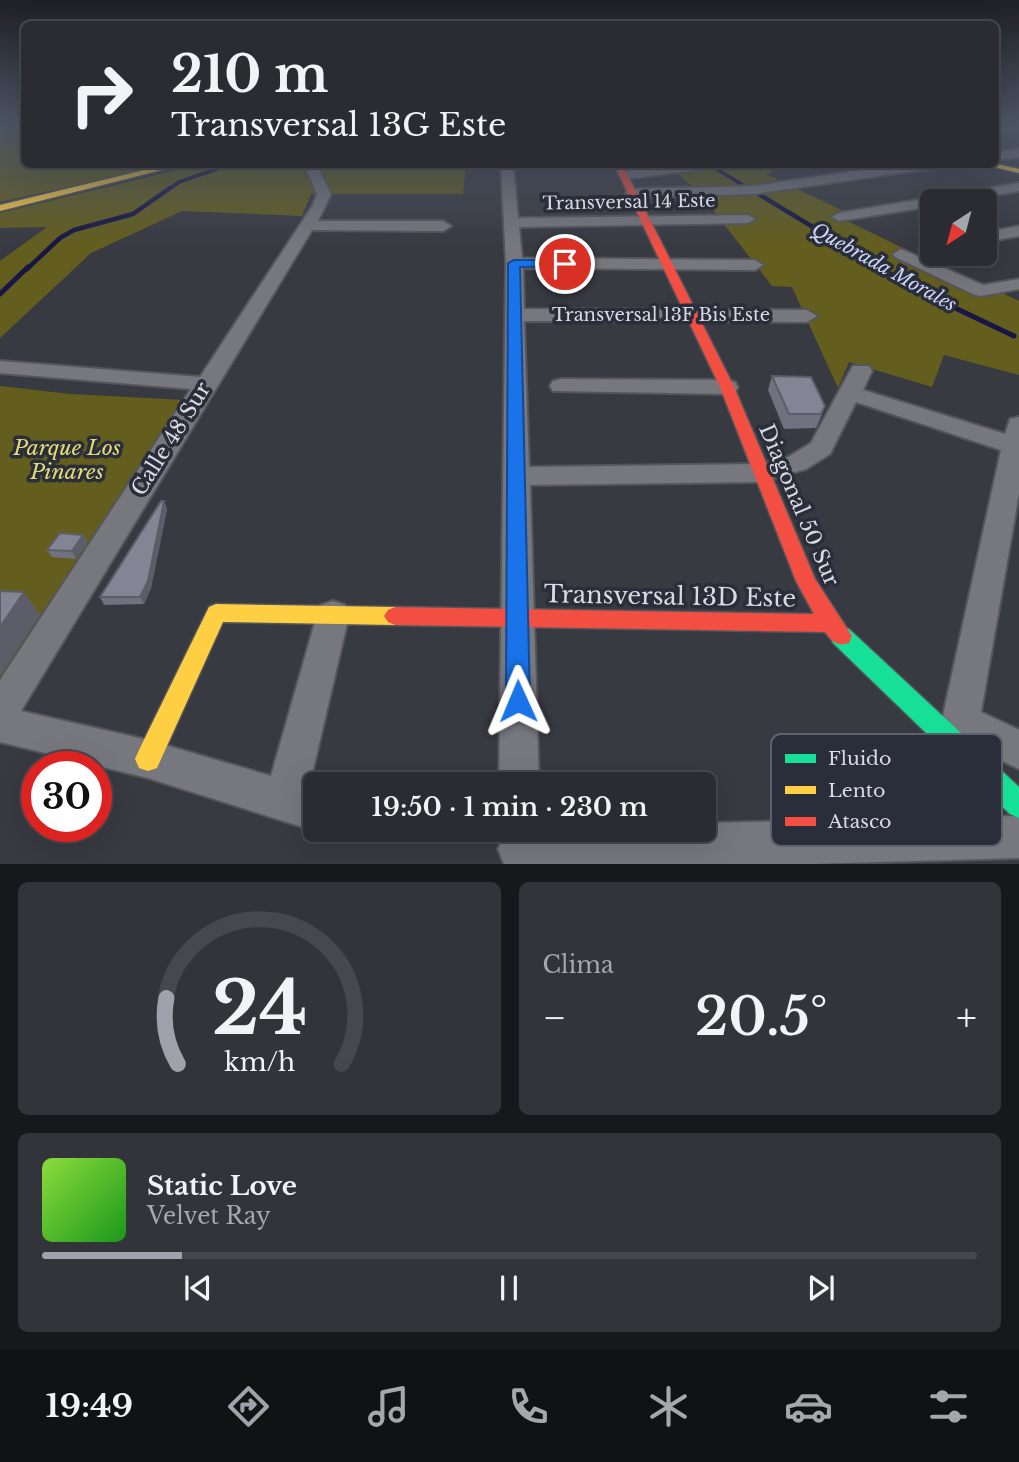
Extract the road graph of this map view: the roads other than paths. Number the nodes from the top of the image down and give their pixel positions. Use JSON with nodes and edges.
{"nodes":[{"id":1,"x":999,"y":167,"type":"edge"},
{"id":2,"x":165,"y":168,"type":"edge"},
{"id":3,"x":312,"y":168,"type":"edge"},
{"id":4,"x":507,"y":168,"type":"edge"},
{"id":5,"x":652,"y":168,"type":"edge"},
{"id":6,"x":906,"y":168,"type":"edge"},
{"id":7,"x":621,"y":170,"type":"edge"},
{"id":8,"x":1019,"y":171,"type":"edge"},
{"id":9,"x":1019,"y":187,"type":"edge"},
{"id":10,"x":998,"y":190,"type":"edge"},
{"id":11,"x":634,"y":193,"type":"junction"},
{"id":12,"x":920,"y":203,"type":"edge"},
{"id":13,"x":0,"y":208,"type":"edge"},
{"id":14,"x":839,"y":217,"type":"dead end"},
{"id":15,"x":748,"y":219,"type":"dead end"},
{"id":16,"x":648,"y":222,"type":"junction"},
{"id":17,"x":511,"y":223,"type":"junction"},
{"id":18,"x":307,"y":225,"type":"junction"},
{"id":19,"x":443,"y":226,"type":"dead end"},
{"id":20,"x":1019,"y":231,"type":"edge"},
{"id":21,"x":998,"y":235,"type":"edge"},
{"id":22,"x":920,"y":250,"type":"edge"},
{"id":23,"x":514,"y":263,"type":"junction"},
{"id":24,"x":920,"y":263,"type":"edge"},
{"id":25,"x":668,"y":264,"type":"junction"},
{"id":26,"x":755,"y":265,"type":"dead end"},
{"id":27,"x":927,"y":266,"type":"edge"},
{"id":28,"x":1019,"y":284,"type":"edge"},
{"id":29,"x":514,"y":315,"type":"junction"},
{"id":30,"x":693,"y":315,"type":"junction"},
{"id":31,"x":807,"y":316,"type":"dead end"},
{"id":32,"x":0,"y":367,"type":"edge"},
{"id":33,"x":861,"y":371,"type":"dead end"},
{"id":34,"x":206,"y":384,"type":"junction"},
{"id":35,"x":561,"y":386,"type":"dead end"},
{"id":36,"x":727,"y":387,"type":"junction"},
{"id":37,"x":850,"y":393,"type":"junction"},
{"id":38,"x":1018,"y":439,"type":"edge"},
{"id":39,"x":761,"y":473,"type":"junction"},
{"id":40,"x":515,"y":476,"type":"junction"},
{"id":41,"x":333,"y":615,"type":"junction"},
{"id":42,"x":516,"y":618,"type":"junction"},
{"id":43,"x":830,"y":622,"type":"junction"},
{"id":44,"x":0,"y":712,"type":"edge"},
{"id":45,"x":0,"y":724,"type":"edge"},
{"id":46,"x":958,"y":732,"type":"junction"},
{"id":47,"x":965,"y":734,"type":"edge"},
{"id":48,"x":1002,"y":745,"type":"edge"},
{"id":49,"x":1019,"y":750,"type":"edge"},
{"id":50,"x":148,"y":759,"type":"junction"},
{"id":51,"x":519,"y":772,"type":"edge"},
{"id":52,"x":1002,"y":785,"type":"edge"},
{"id":53,"x":300,"y":805,"type":"edge"},
{"id":54,"x":1019,"y":805,"type":"edge"},
{"id":55,"x":771,"y":842,"type":"edge"},
{"id":56,"x":520,"y":847,"type":"edge"}],
"edges":[{"from":1,"to":8,"type":"street"},
{"from":2,"to":13,"type":"street"},
{"from":3,"to":18,"type":"street","name":"Calle 48 Sur"},
{"from":4,"to":17,"type":"street"},
{"from":5,"to":7,"type":"street"},
{"from":6,"to":11,"type":"street"},
{"from":7,"to":11,"type":"street","name":"Diagonal 50 Sur"},
{"from":9,"to":10,"type":"street"},
{"from":11,"to":16,"type":"street","name":"Diagonal 50 Sur"},
{"from":12,"to":14,"type":"street"},
{"from":15,"to":16,"type":"street","name":"Transversal 14 Este"},
{"from":16,"to":17,"type":"street","name":"Transversal 14 Este"},
{"from":16,"to":25,"type":"street","name":"Diagonal 50 Sur"},
{"from":17,"to":23,"type":"street"},
{"from":18,"to":19,"type":"street"},
{"from":18,"to":34,"type":"street","name":"Calle 48 Sur"},
{"from":20,"to":21,"type":"street"},
{"from":22,"to":24,"type":"street"},
{"from":23,"to":25,"type":"street"},
{"from":23,"to":29,"type":"street"},
{"from":25,"to":26,"type":"street"},
{"from":25,"to":30,"type":"street","name":"Diagonal 50 Sur"},
{"from":27,"to":28,"type":"street"},
{"from":29,"to":30,"type":"street","name":"Transversal 13F Bis Este"},
{"from":29,"to":40,"type":"street"},
{"from":30,"to":31,"type":"street","name":"Transversal 13F Bis Este"},
{"from":30,"to":36,"type":"street","name":"Diagonal 50 Sur"},
{"from":32,"to":34,"type":"street"},
{"from":33,"to":37,"type":"street"},
{"from":34,"to":44,"type":"street","name":"Calle 48 Sur"},
{"from":35,"to":36,"type":"street"},
{"from":36,"to":39,"type":"street","name":"Diagonal 50 Sur"},
{"from":37,"to":38,"type":"street"},
{"from":37,"to":39,"type":"street"},
{"from":38,"to":46,"type":"street"},
{"from":39,"to":40,"type":"street"},
{"from":39,"to":43,"type":"street","name":"Diagonal 50 Sur"},
{"from":40,"to":42,"type":"street"},
{"from":41,"to":42,"type":"street","name":"Transversal 13D Este"},
{"from":41,"to":50,"type":"street","name":"Transversal 13D Este"},
{"from":41,"to":53,"type":"street"},
{"from":42,"to":43,"type":"street","name":"Transversal 13D Este"},
{"from":42,"to":51,"type":"street"},
{"from":43,"to":46,"type":"street","name":"Diagonal 50 Sur"},
{"from":45,"to":50,"type":"street"},
{"from":46,"to":47,"type":"street"},
{"from":48,"to":49,"type":"street"},
{"from":50,"to":53,"type":"street"},
{"from":52,"to":54,"type":"street","name":"Diagonal 50 Sur"},
{"from":55,"to":56,"type":"street"}]}
